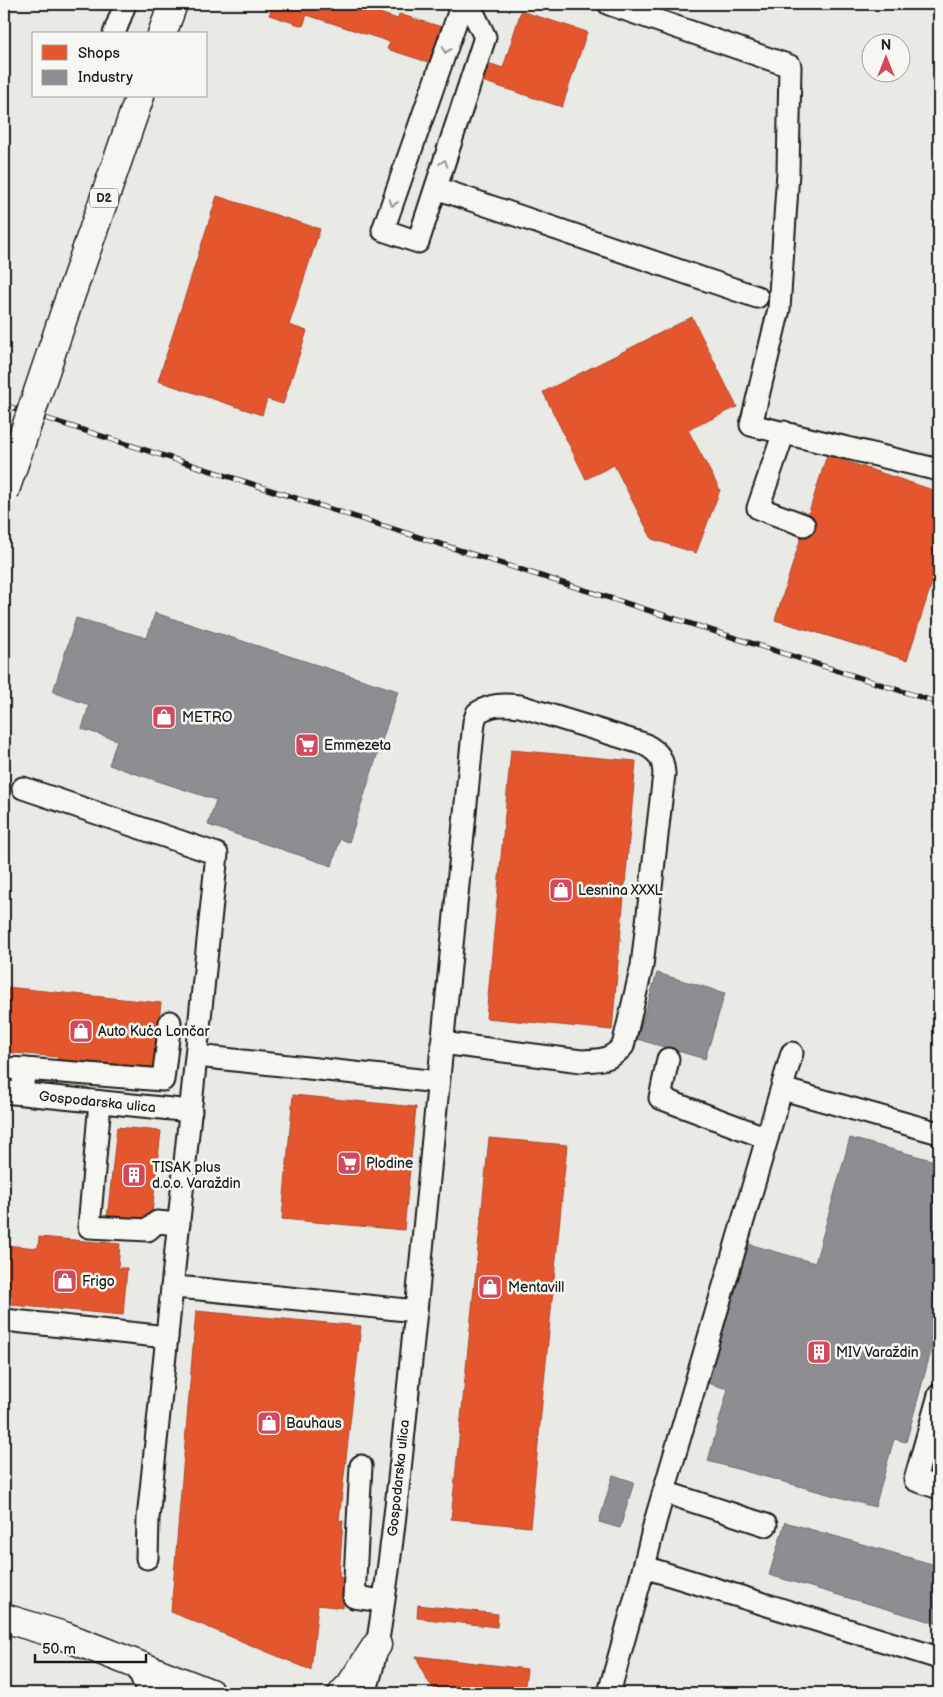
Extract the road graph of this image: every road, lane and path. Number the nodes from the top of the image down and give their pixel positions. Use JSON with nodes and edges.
{"nodes":[{"id":1,"x":125,"y":4,"type":"edge"},
{"id":2,"x":172,"y":4,"type":"edge"},
{"id":3,"x":462,"y":4,"type":"edge"},
{"id":4,"x":469,"y":4,"type":"edge"},
{"id":5,"x":610,"y":4,"type":"edge"},
{"id":6,"x":661,"y":12,"type":"edge"},
{"id":7,"x":115,"y":32,"type":"edge"},
{"id":8,"x":163,"y":32,"type":"edge"},
{"id":9,"x":139,"y":98,"type":"edge"},
{"id":10,"x":436,"y":188,"type":"junction"},
{"id":11,"x":757,"y":297,"type":"dead end"},
{"id":12,"x":784,"y":432,"type":"junction"},
{"id":13,"x":939,"y":470,"type":"edge"},
{"id":14,"x":4,"y":494,"type":"edge"},
{"id":15,"x":804,"y":525,"type":"dead end"},
{"id":16,"x":23,"y":788,"type":"dead end"},
{"id":17,"x":170,"y":1022,"type":"dead end"},
{"id":18,"x":442,"y":1043,"type":"junction"},
{"id":19,"x":792,"y":1053,"type":"dead end"},
{"id":20,"x":197,"y":1056,"type":"junction"},
{"id":21,"x":668,"y":1058,"type":"dead end"},
{"id":22,"x":14,"y":1068,"type":"edge"},
{"id":23,"x":438,"y":1082,"type":"junction"},
{"id":24,"x":782,"y":1089,"type":"junction"},
{"id":25,"x":13,"y":1092,"type":"edge"},
{"id":26,"x":100,"y":1102,"type":"junction"},
{"id":27,"x":191,"y":1112,"type":"junction"},
{"id":28,"x":939,"y":1133,"type":"edge"},
{"id":29,"x":767,"y":1138,"type":"junction"},
{"id":30,"x":178,"y":1224,"type":"junction"},
{"id":31,"x":172,"y":1287,"type":"junction"},
{"id":32,"x":416,"y":1311,"type":"junction"},
{"id":33,"x":4,"y":1320,"type":"edge"},
{"id":34,"x":167,"y":1337,"type":"junction"},
{"id":35,"x":939,"y":1395,"type":"edge"},
{"id":36,"x":361,"y":1466,"type":"dead end"},
{"id":37,"x":939,"y":1488,"type":"edge"},
{"id":38,"x":664,"y":1492,"type":"junction"},
{"id":39,"x":766,"y":1525,"type":"dead end"},
{"id":40,"x":147,"y":1558,"type":"dead end"},
{"id":41,"x":644,"y":1566,"type":"junction"},
{"id":42,"x":384,"y":1600,"type":"junction"},
{"id":43,"x":7,"y":1620,"type":"edge"},
{"id":44,"x":377,"y":1645,"type":"junction"},
{"id":45,"x":939,"y":1658,"type":"edge"},
{"id":46,"x":136,"y":1664,"type":"junction"},
{"id":47,"x":174,"y":1688,"type":"edge"},
{"id":48,"x":147,"y":1693,"type":"edge"},
{"id":49,"x":210,"y":1693,"type":"edge"},
{"id":50,"x":342,"y":1693,"type":"edge"},
{"id":51,"x":365,"y":1693,"type":"edge"},
{"id":52,"x":381,"y":1693,"type":"edge"},
{"id":53,"x":609,"y":1693,"type":"edge"}],
"edges":[{"from":1,"to":7,"type":"street"},
{"from":2,"to":8,"type":"main road"},
{"from":3,"to":10,"type":"street","one_way":true},
{"from":10,"to":4,"type":"street","one_way":true},
{"from":5,"to":6,"type":"street"},
{"from":6,"to":12,"type":"street"},
{"from":9,"to":14,"type":"main road","number":"D2","bridge":true},
{"from":10,"to":11,"type":"street"},
{"from":12,"to":13,"type":"street"},
{"from":12,"to":15,"type":"street"},
{"from":16,"to":20,"type":"street"},
{"from":17,"to":22,"type":"street"},
{"from":18,"to":18,"type":"street","name":"Gospodarska ulica"},
{"from":18,"to":23,"type":"street","name":"Gospodarska ulica"},
{"from":19,"to":24,"type":"street"},
{"from":20,"to":23,"type":"street"},
{"from":20,"to":27,"type":"street"},
{"from":21,"to":29,"type":"street"},
{"from":22,"to":25,"type":"street"},
{"from":23,"to":32,"type":"street","name":"Gospodarska ulica"},
{"from":24,"to":28,"type":"street"},
{"from":24,"to":29,"type":"street"},
{"from":25,"to":26,"type":"street","name":"Gospodarska ulica"},
{"from":26,"to":27,"type":"street","name":"Gospodarska ulica"},
{"from":26,"to":30,"type":"street"},
{"from":27,"to":30,"type":"street"},
{"from":29,"to":38,"type":"street"},
{"from":30,"to":31,"type":"street"},
{"from":31,"to":32,"type":"street"},
{"from":31,"to":34,"type":"street"},
{"from":32,"to":42,"type":"street","name":"Gospodarska ulica"},
{"from":33,"to":34,"type":"street"},
{"from":34,"to":40,"type":"street"},
{"from":35,"to":37,"type":"street"},
{"from":36,"to":42,"type":"street"},
{"from":38,"to":39,"type":"street"},
{"from":38,"to":41,"type":"street"},
{"from":41,"to":45,"type":"street"},
{"from":41,"to":53,"type":"street"},
{"from":42,"to":44,"type":"street","name":"Gospodarska ulica"},
{"from":43,"to":46,"type":"main road"},
{"from":44,"to":50,"type":"main road"},
{"from":44,"to":51,"type":"street","name":"Gospodarska ulica"},
{"from":44,"to":52,"type":"street","name":"Gospodarska ulica"},
{"from":46,"to":47,"type":"main road"},
{"from":46,"to":48,"type":"street"},
{"from":47,"to":49,"type":"main road"}]}
